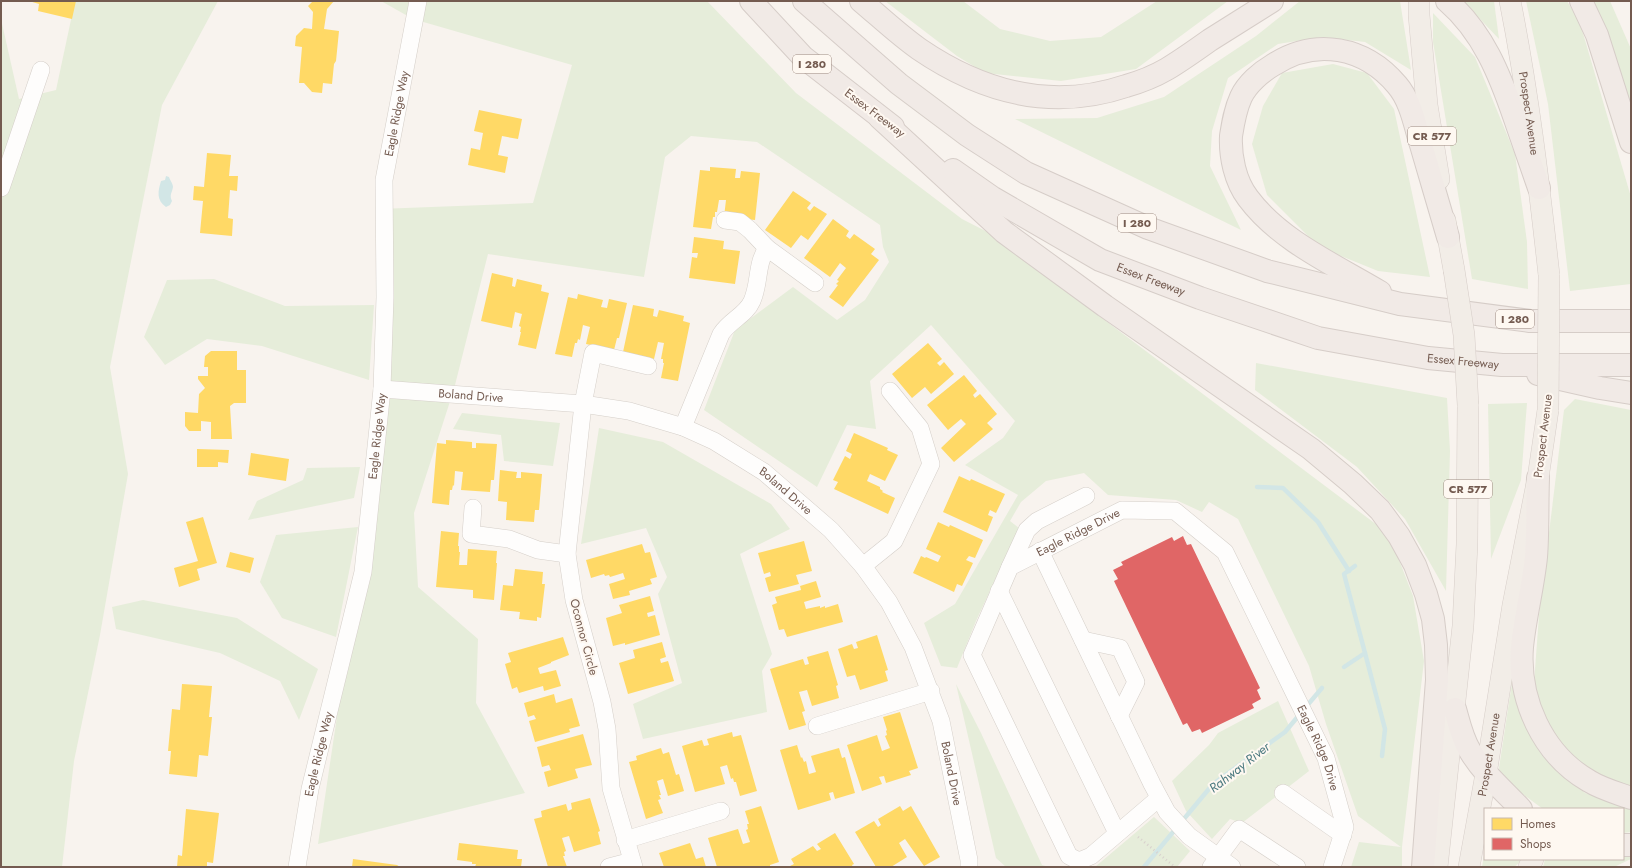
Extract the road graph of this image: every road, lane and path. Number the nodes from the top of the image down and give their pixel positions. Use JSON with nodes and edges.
{"nodes":[{"id":1,"x":418,"y":1,"type":"edge"},
{"id":2,"x":751,"y":1,"type":"edge"},
{"id":3,"x":804,"y":1,"type":"edge"},
{"id":4,"x":861,"y":1,"type":"edge"},
{"id":5,"x":1256,"y":1,"type":"edge"},
{"id":6,"x":1272,"y":1,"type":"edge"},
{"id":7,"x":1419,"y":1,"type":"edge"},
{"id":8,"x":1447,"y":1,"type":"edge"},
{"id":9,"x":1510,"y":1,"type":"edge"},
{"id":10,"x":1581,"y":1,"type":"edge"},
{"id":11,"x":1212,"y":39,"type":"junction"},
{"id":12,"x":41,"y":70,"type":"dead end"},
{"id":13,"x":880,"y":118,"type":"junction"},
{"id":14,"x":1631,"y":142,"type":"edge"},
{"id":15,"x":1,"y":188,"type":"edge"},
{"id":16,"x":1539,"y":188,"type":"junction"},
{"id":17,"x":725,"y":220,"type":"dead end"},
{"id":18,"x":1448,"y":237,"type":"junction"},
{"id":19,"x":767,"y":248,"type":"junction"},
{"id":20,"x":815,"y":283,"type":"dead end"},
{"id":21,"x":1400,"y":304,"type":"junction"},
{"id":22,"x":1631,"y":320,"type":"edge"},
{"id":23,"x":1502,"y":365,"type":"junction"},
{"id":24,"x":1631,"y":365,"type":"edge"},
{"id":25,"x":648,"y":366,"type":"dead end"},
{"id":26,"x":382,"y":389,"type":"junction"},
{"id":27,"x":890,"y":392,"type":"dead end"},
{"id":28,"x":1631,"y":393,"type":"edge"},
{"id":29,"x":583,"y":404,"type":"junction"},
{"id":30,"x":683,"y":428,"type":"junction"},
{"id":31,"x":1538,"y":478,"type":"junction"},
{"id":32,"x":1086,"y":496,"type":"dead end"},
{"id":33,"x":473,"y":508,"type":"dead end"},
{"id":34,"x":1040,"y":551,"type":"junction"},
{"id":35,"x":567,"y":554,"type":"junction"},
{"id":36,"x":863,"y":566,"type":"junction"},
{"id":37,"x":1010,"y":567,"type":"junction"},
{"id":38,"x":999,"y":591,"type":"junction"},
{"id":39,"x":1083,"y":640,"type":"junction"},
{"id":40,"x":931,"y":691,"type":"junction"},
{"id":41,"x":1455,"y":709,"type":"junction"},
{"id":42,"x":1119,"y":716,"type":"junction"},
{"id":43,"x":816,"y":726,"type":"dead end"},
{"id":44,"x":1486,"y":774,"type":"junction"},
{"id":45,"x":1283,"y":793,"type":"dead end"},
{"id":46,"x":1159,"y":798,"type":"junction"},
{"id":47,"x":1631,"y":798,"type":"edge"},
{"id":48,"x":1520,"y":808,"type":"edge"},
{"id":49,"x":721,"y":812,"type":"dead end"},
{"id":50,"x":1117,"y":833,"type":"junction"},
{"id":51,"x":1343,"y":835,"type":"junction"},
{"id":52,"x":625,"y":840,"type":"junction"},
{"id":53,"x":1148,"y":845,"type":"dead end"},
{"id":54,"x":633,"y":864,"type":"edge"},
{"id":55,"x":1220,"y":864,"type":"edge"},
{"id":56,"x":969,"y":865,"type":"edge"},
{"id":57,"x":297,"y":867,"type":"edge"},
{"id":58,"x":609,"y":867,"type":"edge"},
{"id":59,"x":1175,"y":867,"type":"edge"},
{"id":60,"x":1296,"y":867,"type":"edge"},
{"id":61,"x":1332,"y":867,"type":"edge"},
{"id":62,"x":1423,"y":867,"type":"edge"},
{"id":63,"x":1437,"y":867,"type":"edge"},
{"id":64,"x":1469,"y":867,"type":"edge"}],
"edges":[{"from":1,"to":26,"type":"street","name":"Eagle Ridge Way"},
{"from":2,"to":13,"type":"highway","name":"Essex Freeway","number":"I 280"},
{"from":3,"to":21,"type":"highway","number":"I 280"},
{"from":4,"to":11,"type":"highway"},
{"from":5,"to":11,"type":"highway"},
{"from":6,"to":11,"type":"highway"},
{"from":7,"to":18,"type":"main road","number":"CR 577"},
{"from":8,"to":16,"type":"highway"},
{"from":9,"to":16,"type":"main road","name":"Prospect Avenue"},
{"from":10,"to":14,"type":"highway"},
{"from":12,"to":15,"type":"street"},
{"from":13,"to":23,"type":"highway","name":"Essex Freeway","number":"I 280"},
{"from":13,"to":62,"type":"highway"},
{"from":16,"to":31,"type":"main road","name":"Prospect Avenue","bridge":true},
{"from":17,"to":19,"type":"street"},
{"from":18,"to":21,"type":"highway"},
{"from":18,"to":41,"type":"main road","number":"CR 577","bridge":true},
{"from":19,"to":20,"type":"street"},
{"from":19,"to":30,"type":"street"},
{"from":21,"to":22,"type":"highway","number":"I 280"},
{"from":23,"to":24,"type":"highway","name":"Essex Freeway","number":"I 280"},
{"from":23,"to":28,"type":"highway"},
{"from":25,"to":29,"type":"street","name":"Oconnor Circle"},
{"from":26,"to":29,"type":"street","name":"Boland Drive"},
{"from":26,"to":57,"type":"street","name":"Eagle Ridge Way"},
{"from":27,"to":36,"type":"street"},
{"from":29,"to":30,"type":"street","name":"Boland Drive"},
{"from":29,"to":35,"type":"street","name":"Oconnor Circle"},
{"from":30,"to":36,"type":"street","name":"Boland Drive"},
{"from":31,"to":44,"type":"main road","name":"Prospect Avenue"},
{"from":31,"to":47,"type":"highway"},
{"from":32,"to":37,"type":"street"},
{"from":33,"to":35,"type":"street"},
{"from":34,"to":37,"type":"street","name":"Eagle Ridge Drive"},
{"from":34,"to":39,"type":"street"},
{"from":34,"to":51,"type":"street","name":"Eagle Ridge Drive"},
{"from":35,"to":52,"type":"street","name":"Oconnor Circle"},
{"from":36,"to":40,"type":"street","name":"Boland Drive"},
{"from":37,"to":38,"type":"street"},
{"from":38,"to":50,"type":"street"},
{"from":38,"to":50,"type":"street"},
{"from":39,"to":42,"type":"street"},
{"from":39,"to":42,"type":"street"},
{"from":40,"to":43,"type":"street"},
{"from":40,"to":56,"type":"street","name":"Boland Drive"},
{"from":41,"to":44,"type":"highway"},
{"from":41,"to":63,"type":"main road","number":"CR 577"},
{"from":42,"to":46,"type":"street"},
{"from":44,"to":48,"type":"highway"},
{"from":44,"to":64,"type":"main road","name":"Prospect Avenue"},
{"from":45,"to":51,"type":"street"},
{"from":46,"to":50,"type":"street"},
{"from":46,"to":55,"type":"street"},
{"from":49,"to":52,"type":"street"},
{"from":51,"to":61,"type":"street","name":"Eagle Ridge Drive"},
{"from":52,"to":54,"type":"street","name":"Oconnor Circle"},
{"from":53,"to":59,"type":"path"},
{"from":54,"to":58,"type":"street"},
{"from":55,"to":60,"type":"street"}]}
